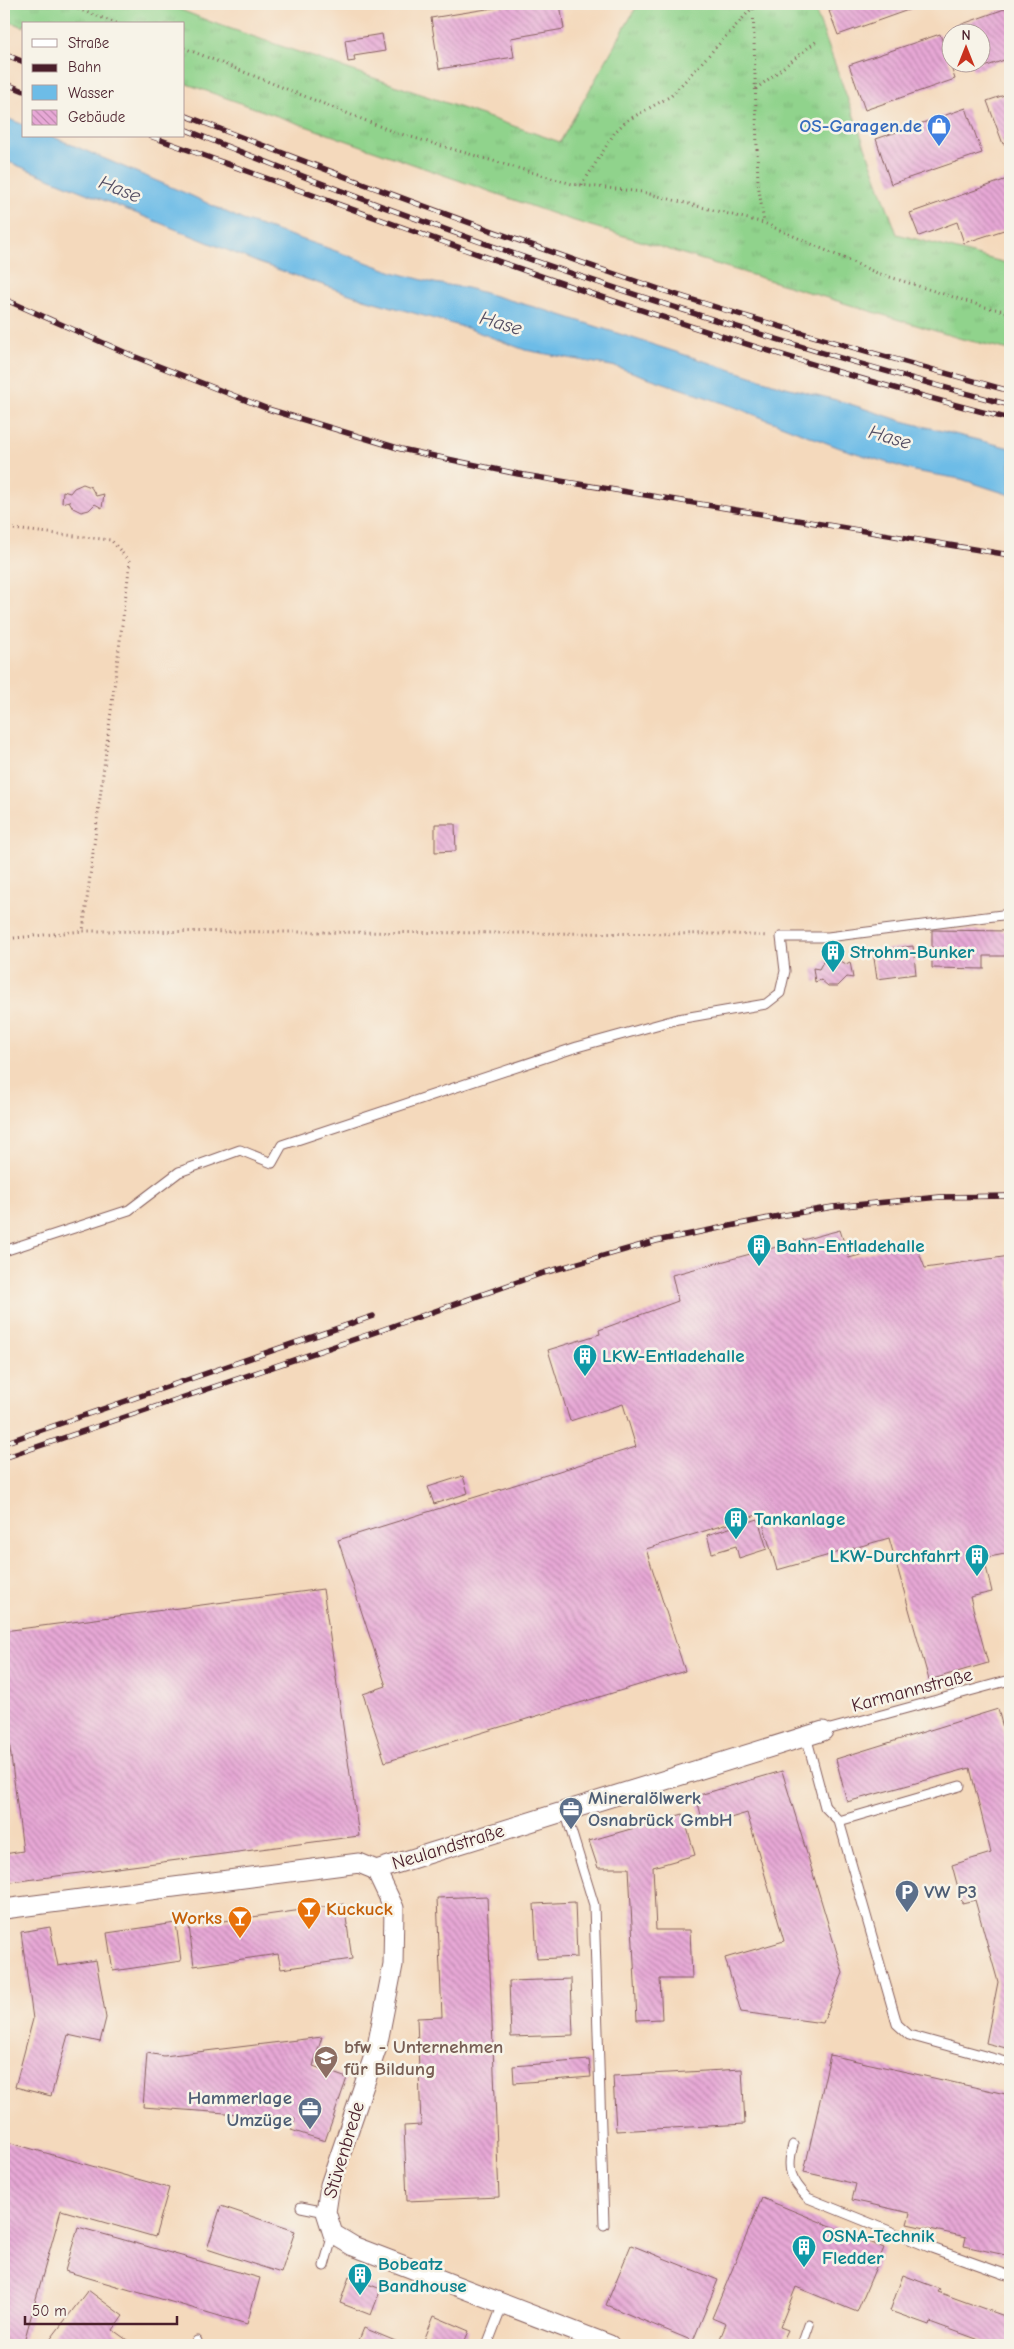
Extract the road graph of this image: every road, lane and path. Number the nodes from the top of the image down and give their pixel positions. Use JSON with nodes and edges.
{"nodes":[{"id":1,"x":64,"y":4,"type":"edge"},
{"id":2,"x":754,"y":5,"type":"edge"},
{"id":3,"x":113,"y":22,"type":"edge"},
{"id":4,"x":818,"y":40,"type":"dead end"},
{"id":5,"x":185,"y":48,"type":"edge"},
{"id":6,"x":756,"y":90,"type":"junction"},
{"id":7,"x":582,"y":185,"type":"junction"},
{"id":8,"x":764,"y":223,"type":"junction"},
{"id":9,"x":1010,"y":312,"type":"edge"},
{"id":10,"x":4,"y":528,"type":"edge"},
{"id":11,"x":1010,"y":914,"type":"edge"},
{"id":12,"x":83,"y":931,"type":"junction"},
{"id":13,"x":781,"y":937,"type":"junction"},
{"id":14,"x":4,"y":939,"type":"edge"},
{"id":15,"x":4,"y":1251,"type":"edge"},
{"id":16,"x":1010,"y":1680,"type":"edge"},
{"id":17,"x":814,"y":1734,"type":"junction"},
{"id":18,"x":960,"y":1786,"type":"dead end"},
{"id":19,"x":565,"y":1811,"type":"junction"},
{"id":20,"x":839,"y":1821,"type":"junction"},
{"id":21,"x":376,"y":1870,"type":"junction"},
{"id":22,"x":4,"y":1909,"type":"edge"},
{"id":23,"x":1010,"y":2063,"type":"edge"},
{"id":24,"x":793,"y":2145,"type":"dead end"},
{"id":25,"x":301,"y":2207,"type":"dead end"},
{"id":26,"x":326,"y":2212,"type":"junction"},
{"id":27,"x":604,"y":2225,"type":"dead end"},
{"id":28,"x":333,"y":2234,"type":"junction"},
{"id":29,"x":324,"y":2266,"type":"dead end"},
{"id":30,"x":1010,"y":2276,"type":"edge"},
{"id":31,"x":503,"y":2304,"type":"junction"},
{"id":32,"x":810,"y":2325,"type":"dead end"},
{"id":33,"x":487,"y":2345,"type":"edge"},
{"id":34,"x":610,"y":2345,"type":"edge"},
{"id":35,"x":802,"y":2345,"type":"edge"}],
"edges":[{"from":1,"to":3,"type":"path"},
{"from":2,"to":6,"type":"path"},
{"from":2,"to":7,"type":"path"},
{"from":4,"to":6,"type":"path"},
{"from":5,"to":7,"type":"path"},
{"from":6,"to":8,"type":"path"},
{"from":7,"to":8,"type":"path"},
{"from":8,"to":9,"type":"path"},
{"from":10,"to":12,"type":"path"},
{"from":11,"to":13,"type":"lane"},
{"from":12,"to":13,"type":"path"},
{"from":12,"to":14,"type":"path"},
{"from":13,"to":15,"type":"lane"},
{"from":16,"to":17,"type":"lane","name":"Karmannstraße"},
{"from":17,"to":19,"type":"street","name":"Neulandstraße"},
{"from":17,"to":20,"type":"lane"},
{"from":18,"to":20,"type":"lane"},
{"from":19,"to":21,"type":"street","name":"Neulandstraße"},
{"from":19,"to":27,"type":"lane"},
{"from":20,"to":23,"type":"lane"},
{"from":21,"to":22,"type":"street","name":"Neulandstraße"},
{"from":21,"to":26,"type":"street","name":"Stüvenbrede"},
{"from":24,"to":30,"type":"lane"},
{"from":25,"to":26,"type":"lane"},
{"from":26,"to":28,"type":"street","name":"Stüvenbrede"},
{"from":28,"to":29,"type":"lane"},
{"from":28,"to":31,"type":"street"},
{"from":31,"to":33,"type":"lane"},
{"from":31,"to":34,"type":"street"},
{"from":32,"to":35,"type":"lane"}]}
